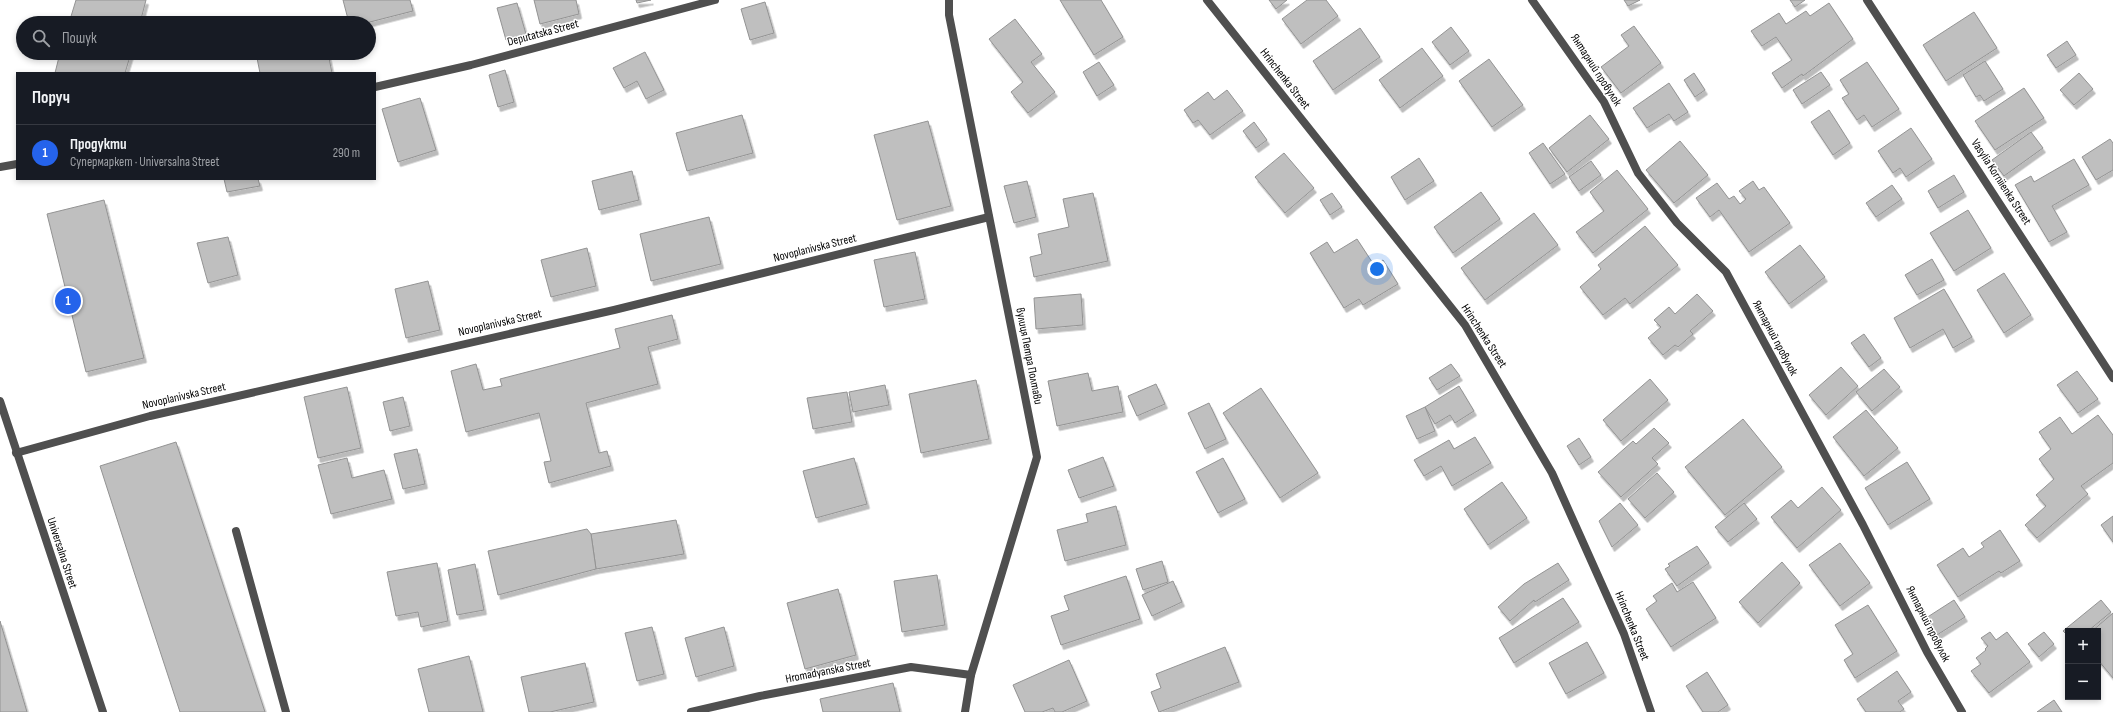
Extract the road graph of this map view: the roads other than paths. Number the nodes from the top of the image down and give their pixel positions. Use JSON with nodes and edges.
{"nodes":[{"id":1,"x":715,"y":0,"type":"edge"},
{"id":2,"x":949,"y":0,"type":"edge"},
{"id":3,"x":1207,"y":0,"type":"edge"},
{"id":4,"x":1532,"y":0,"type":"edge"},
{"id":5,"x":1867,"y":0,"type":"edge"},
{"id":6,"x":376,"y":87,"type":"edge"},
{"id":7,"x":16,"y":164,"type":"edge"},
{"id":8,"x":0,"y":167,"type":"edge"},
{"id":9,"x":989,"y":218,"type":"junction"},
{"id":10,"x":2113,"y":378,"type":"edge"},
{"id":11,"x":0,"y":401,"type":"edge"},
{"id":12,"x":16,"y":452,"type":"junction"},
{"id":13,"x":236,"y":532,"type":"dead end"},
{"id":14,"x":971,"y":675,"type":"junction"},
{"id":15,"x":103,"y":712,"type":"edge"},
{"id":16,"x":286,"y":712,"type":"edge"},
{"id":17,"x":691,"y":712,"type":"edge"},
{"id":18,"x":965,"y":712,"type":"edge"},
{"id":19,"x":1651,"y":712,"type":"edge"},
{"id":20,"x":1962,"y":712,"type":"edge"}],
"edges":[{"from":1,"to":6,"type":"street","name":"Deputatska Street"},
{"from":2,"to":9,"type":"street","name":"вулиця Петра Полтави"},
{"from":3,"to":19,"type":"street","name":"Hrinchenka Street"},
{"from":4,"to":20,"type":"street","name":"Янтарний провулок"},
{"from":5,"to":10,"type":"street","name":"Vasylia Korniienka Street"},
{"from":7,"to":8,"type":"street"},
{"from":9,"to":12,"type":"street","name":"Novoplanivska Street"},
{"from":9,"to":14,"type":"street","name":"вулиця Петра Полтави"},
{"from":11,"to":12,"type":"street","name":"Universalna Street"},
{"from":12,"to":15,"type":"street","name":"Universalna Street"},
{"from":13,"to":16,"type":"street"},
{"from":14,"to":17,"type":"street","name":"Hromadyanska Street"},
{"from":14,"to":18,"type":"street","name":"вулиця Петра Полтави"}]}
